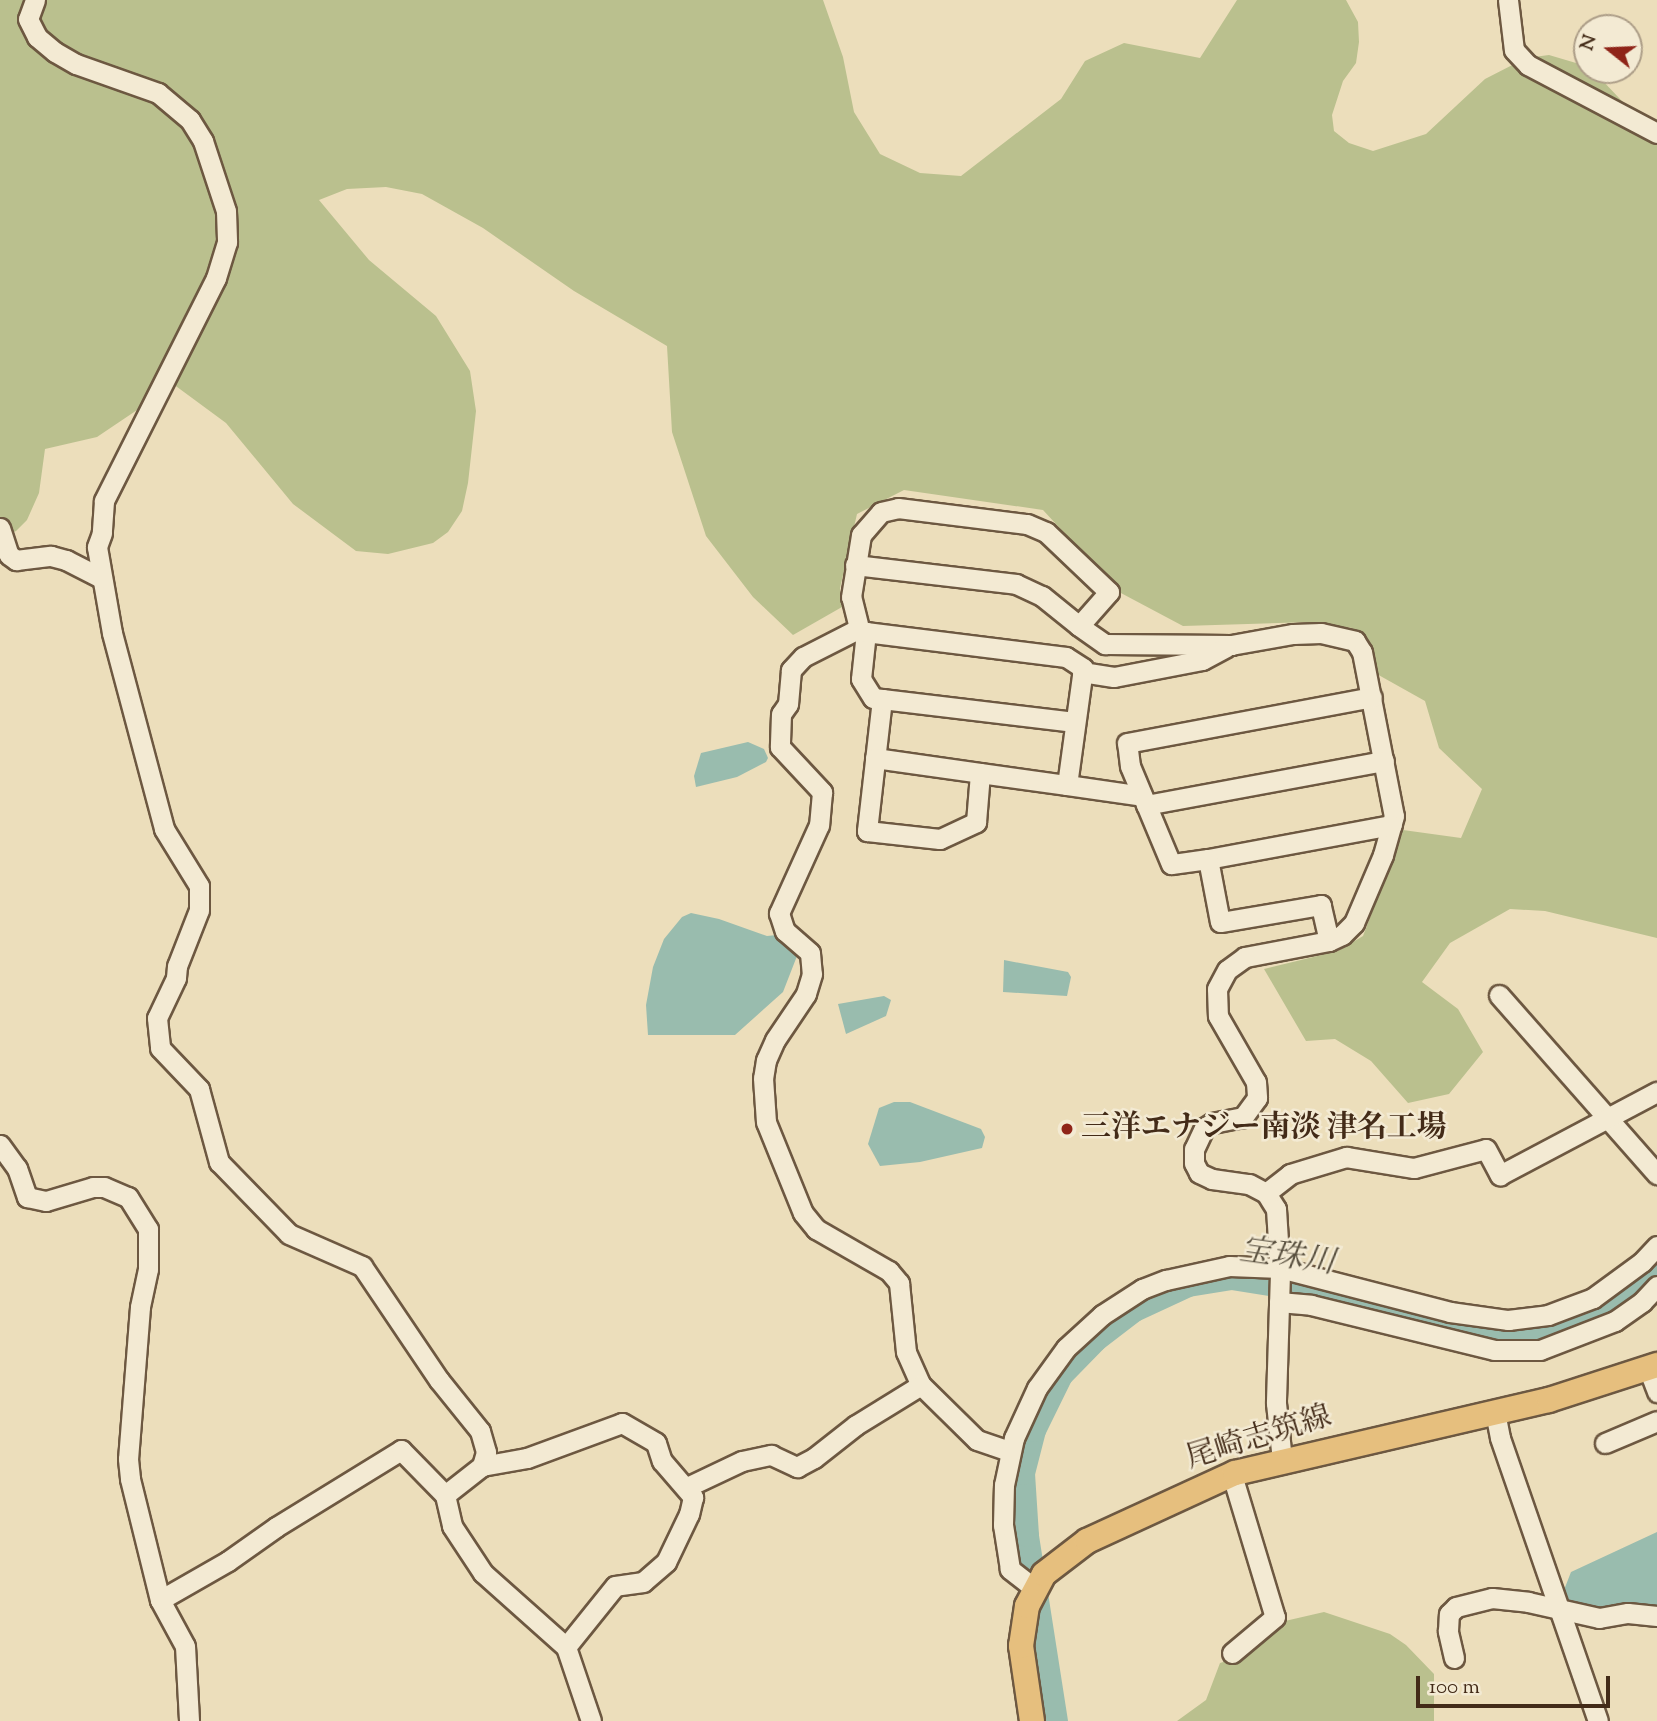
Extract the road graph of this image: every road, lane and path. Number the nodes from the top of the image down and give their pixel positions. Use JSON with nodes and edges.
{"nodes":[{"id":1,"x":35,"y":0,"type":"edge"},
{"id":2,"x":1508,"y":0,"type":"edge"},
{"id":3,"x":1657,"y":133,"type":"edge"},
{"id":4,"x":0,"y":528,"type":"edge"},
{"id":5,"x":855,"y":565,"type":"junction"},
{"id":6,"x":101,"y":578,"type":"junction"},
{"id":7,"x":1079,"y":626,"type":"junction"},
{"id":8,"x":863,"y":632,"type":"junction"},
{"id":9,"x":1231,"y":645,"type":"junction"},
{"id":10,"x":1082,"y":672,"type":"junction"},
{"id":11,"x":1372,"y":696,"type":"junction"},
{"id":12,"x":882,"y":699,"type":"junction"},
{"id":13,"x":1075,"y":722,"type":"junction"},
{"id":14,"x":875,"y":758,"type":"junction"},
{"id":15,"x":1384,"y":761,"type":"junction"},
{"id":16,"x":980,"y":773,"type":"junction"},
{"id":17,"x":1067,"y":785,"type":"junction"},
{"id":18,"x":1144,"y":801,"type":"junction"},
{"id":19,"x":1392,"y":825,"type":"junction"},
{"id":20,"x":1208,"y":859,"type":"junction"},
{"id":21,"x":1329,"y":941,"type":"junction"},
{"id":22,"x":1499,"y":995,"type":"dead end"},
{"id":23,"x":1657,"y":1092,"type":"edge"},
{"id":24,"x":1610,"y":1119,"type":"junction"},
{"id":25,"x":0,"y":1145,"type":"edge"},
{"id":26,"x":1657,"y":1174,"type":"edge"},
{"id":27,"x":1266,"y":1193,"type":"junction"},
{"id":28,"x":1657,"y":1246,"type":"edge"},
{"id":29,"x":1280,"y":1270,"type":"junction"},
{"id":30,"x":1657,"y":1286,"type":"edge"},
{"id":31,"x":1376,"y":1293,"type":"junction"},
{"id":32,"x":1279,"y":1300,"type":"junction"},
{"id":33,"x":1385,"y":1324,"type":"junction"},
{"id":34,"x":1652,"y":1366,"type":"edge"},
{"id":35,"x":921,"y":1385,"type":"junction"},
{"id":36,"x":1657,"y":1392,"type":"edge"},
{"id":37,"x":1495,"y":1412,"type":"junction"},
{"id":38,"x":1657,"y":1421,"type":"edge"},
{"id":39,"x":1605,"y":1443,"type":"dead end"},
{"id":40,"x":1009,"y":1451,"type":"junction"},
{"id":41,"x":1282,"y":1460,"type":"junction"},
{"id":42,"x":482,"y":1466,"type":"junction"},
{"id":43,"x":1232,"y":1475,"type":"junction"},
{"id":44,"x":687,"y":1487,"type":"junction"},
{"id":45,"x":445,"y":1494,"type":"junction"},
{"id":46,"x":1031,"y":1587,"type":"junction"},
{"id":47,"x":160,"y":1600,"type":"junction"},
{"id":48,"x":1560,"y":1611,"type":"junction"},
{"id":49,"x":1657,"y":1616,"type":"edge"},
{"id":50,"x":566,"y":1647,"type":"junction"},
{"id":51,"x":1232,"y":1653,"type":"dead end"},
{"id":52,"x":1454,"y":1658,"type":"dead end"},
{"id":53,"x":189,"y":1721,"type":"edge"},
{"id":54,"x":591,"y":1721,"type":"edge"},
{"id":55,"x":1032,"y":1721,"type":"edge"},
{"id":56,"x":1598,"y":1721,"type":"edge"}],
"edges":[{"from":1,"to":6,"type":"street"},
{"from":2,"to":3,"type":"street"},
{"from":4,"to":6,"type":"street"},
{"from":5,"to":7,"type":"street"},
{"from":5,"to":7,"type":"street"},
{"from":5,"to":8,"type":"street"},
{"from":6,"to":42,"type":"street"},
{"from":7,"to":9,"type":"street"},
{"from":8,"to":10,"type":"street"},
{"from":8,"to":12,"type":"street"},
{"from":8,"to":35,"type":"street"},
{"from":9,"to":10,"type":"street"},
{"from":9,"to":11,"type":"street"},
{"from":10,"to":13,"type":"street"},
{"from":11,"to":15,"type":"street"},
{"from":11,"to":18,"type":"street"},
{"from":12,"to":13,"type":"street"},
{"from":12,"to":14,"type":"street"},
{"from":13,"to":17,"type":"street"},
{"from":14,"to":16,"type":"street"},
{"from":14,"to":16,"type":"street"},
{"from":15,"to":18,"type":"street"},
{"from":15,"to":19,"type":"street"},
{"from":16,"to":17,"type":"street"},
{"from":17,"to":18,"type":"street"},
{"from":18,"to":20,"type":"street"},
{"from":19,"to":20,"type":"street"},
{"from":19,"to":21,"type":"street"},
{"from":20,"to":21,"type":"street"},
{"from":21,"to":27,"type":"street"},
{"from":22,"to":24,"type":"street"},
{"from":23,"to":24,"type":"street"},
{"from":24,"to":26,"type":"street"},
{"from":24,"to":27,"type":"street"},
{"from":25,"to":47,"type":"street"},
{"from":27,"to":29,"type":"street"},
{"from":28,"to":31,"type":"street"},
{"from":29,"to":31,"type":"street"},
{"from":29,"to":32,"type":"street"},
{"from":29,"to":40,"type":"street"},
{"from":30,"to":33,"type":"street"},
{"from":31,"to":33,"type":"street"},
{"from":32,"to":33,"type":"street"},
{"from":32,"to":41,"type":"street"},
{"from":34,"to":36,"type":"street"},
{"from":34,"to":37,"type":"main road","name":"尾崎志筑線"},
{"from":35,"to":40,"type":"street"},
{"from":35,"to":44,"type":"street"},
{"from":37,"to":41,"type":"main road","name":"尾崎志筑線"},
{"from":37,"to":48,"type":"street"},
{"from":38,"to":39,"type":"street"},
{"from":40,"to":46,"type":"street"},
{"from":41,"to":43,"type":"main road","name":"尾崎志筑線"},
{"from":42,"to":44,"type":"street"},
{"from":42,"to":45,"type":"street"},
{"from":43,"to":46,"type":"main road","name":"尾崎志筑線"},
{"from":43,"to":51,"type":"street"},
{"from":44,"to":50,"type":"street"},
{"from":45,"to":47,"type":"street"},
{"from":45,"to":50,"type":"street"},
{"from":46,"to":55,"type":"main road"},
{"from":47,"to":53,"type":"street"},
{"from":48,"to":49,"type":"street"},
{"from":48,"to":52,"type":"street"},
{"from":48,"to":56,"type":"street"},
{"from":50,"to":54,"type":"street"}]}
